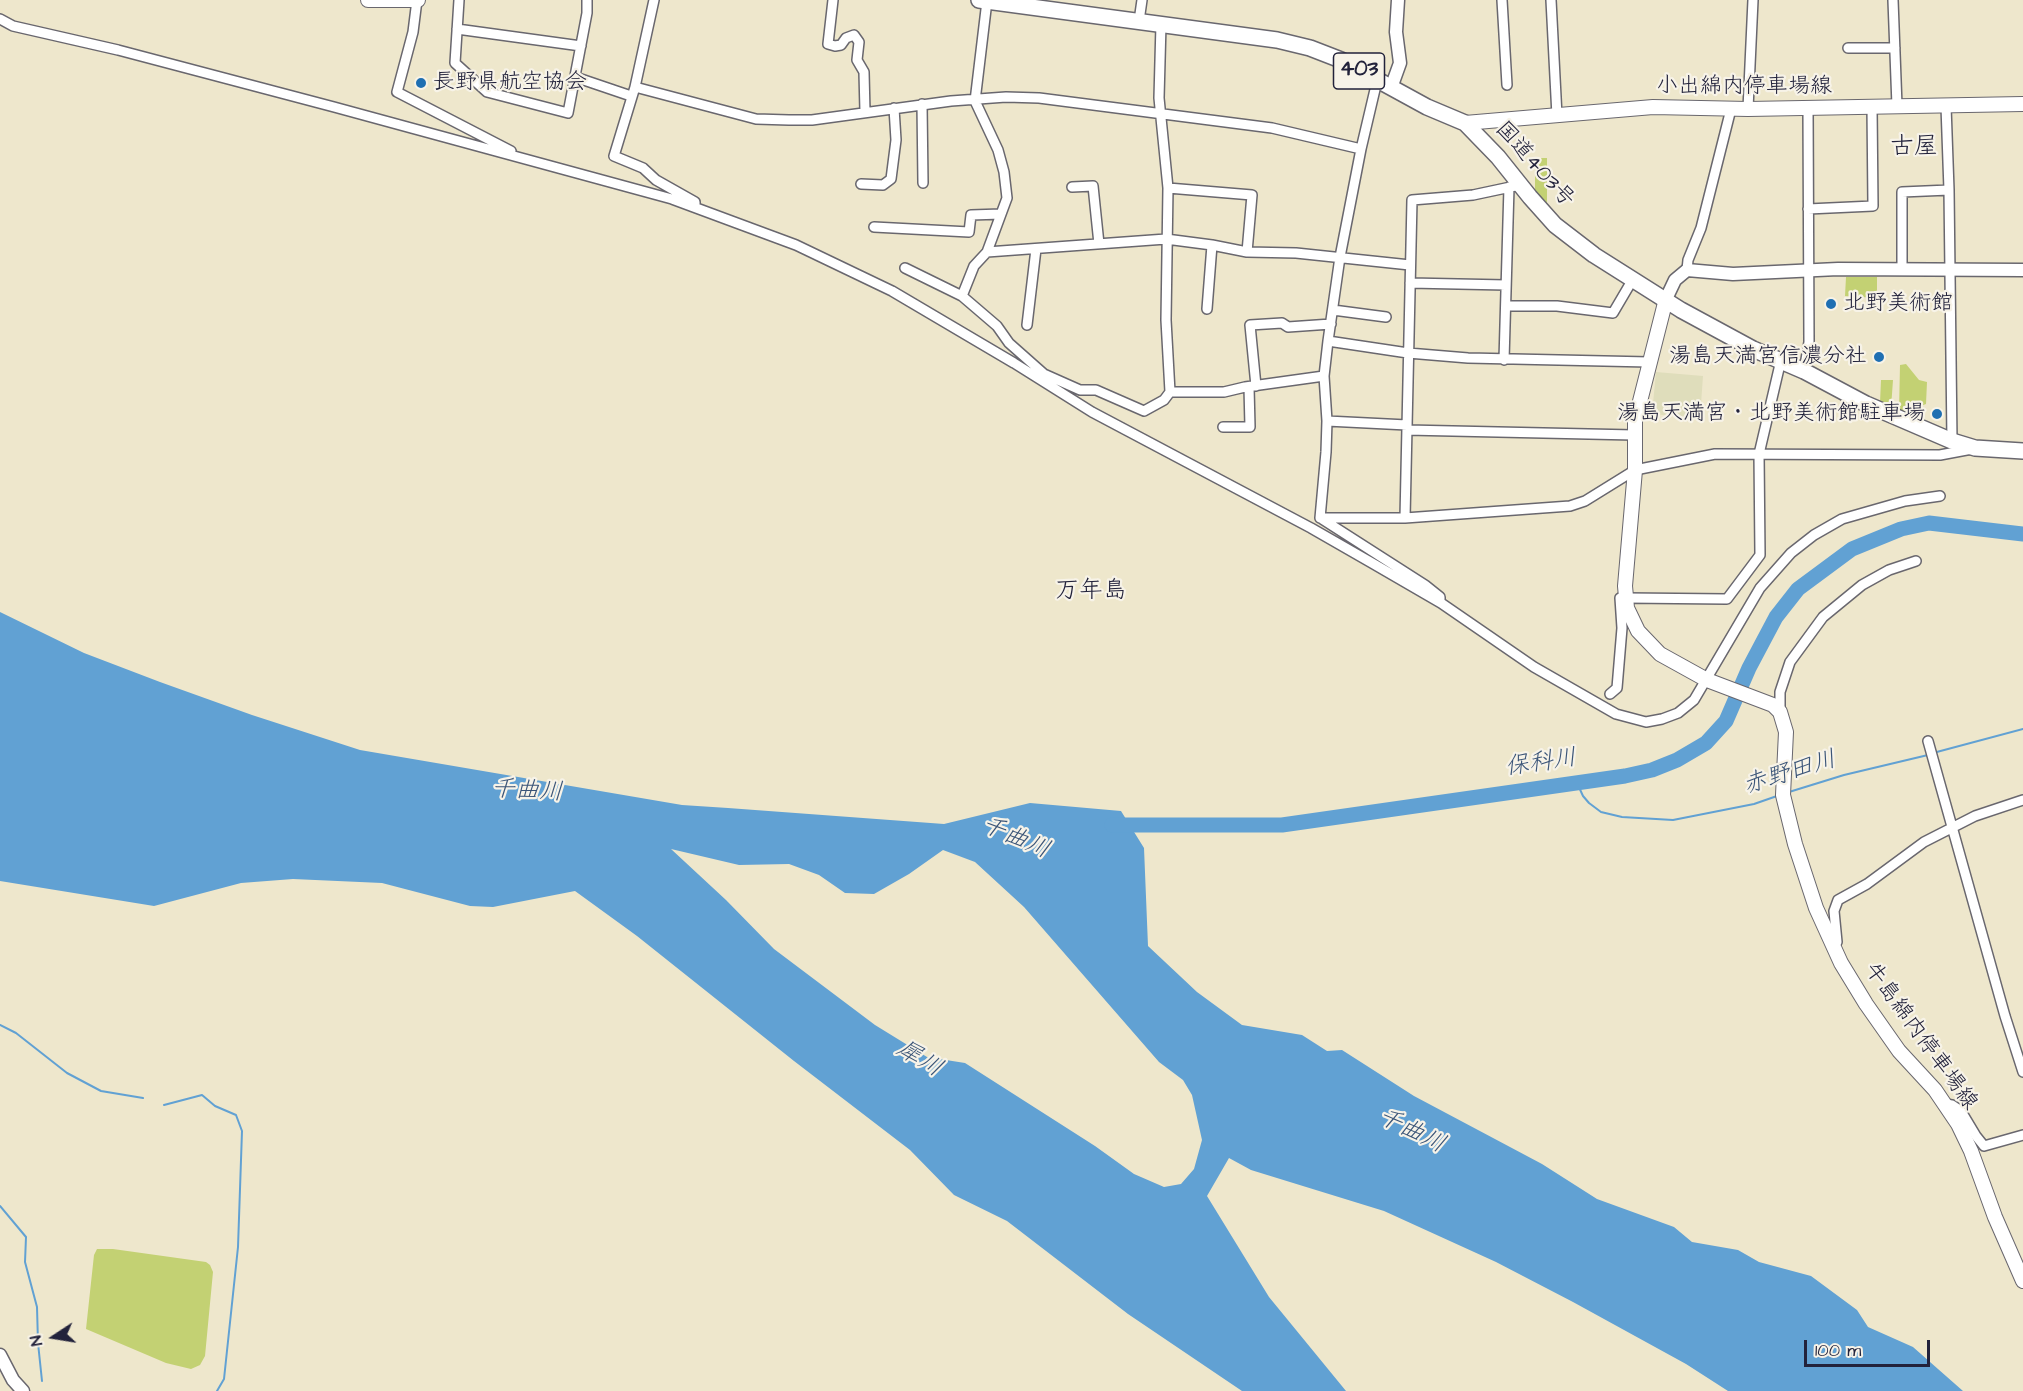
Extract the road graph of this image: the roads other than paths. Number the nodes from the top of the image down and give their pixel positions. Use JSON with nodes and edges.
{"nodes":[{"id":1,"x":368,"y":0,"type":"edge"},
{"id":2,"x":417,"y":0,"type":"edge"},
{"id":3,"x":459,"y":0,"type":"edge"},
{"id":4,"x":587,"y":0,"type":"edge"},
{"id":5,"x":654,"y":0,"type":"edge"},
{"id":6,"x":833,"y":0,"type":"edge"},
{"id":7,"x":1142,"y":0,"type":"edge"},
{"id":8,"x":1398,"y":0,"type":"edge"},
{"id":9,"x":1502,"y":0,"type":"edge"},
{"id":10,"x":1551,"y":0,"type":"edge"},
{"id":11,"x":1754,"y":0,"type":"edge"},
{"id":12,"x":1893,"y":0,"type":"edge"},
{"id":13,"x":983,"y":1,"type":"edge"},
{"id":14,"x":0,"y":19,"type":"edge"},
{"id":15,"x":1139,"y":21,"type":"junction"},
{"id":16,"x":1161,"y":24,"type":"junction"},
{"id":17,"x":457,"y":29,"type":"junction"},
{"id":18,"x":581,"y":46,"type":"junction"},
{"id":19,"x":1848,"y":48,"type":"dead end"},
{"id":20,"x":1895,"y":48,"type":"junction"},
{"id":21,"x":575,"y":77,"type":"junction"},
{"id":22,"x":1384,"y":85,"type":"junction"},
{"id":23,"x":1507,"y":85,"type":"dead end"},
{"id":24,"x":633,"y":91,"type":"junction"},
{"id":25,"x":975,"y":100,"type":"junction"},
{"id":26,"x":922,"y":104,"type":"junction"},
{"id":27,"x":2023,"y":104,"type":"edge"},
{"id":28,"x":1897,"y":106,"type":"junction"},
{"id":29,"x":1946,"y":106,"type":"junction"},
{"id":30,"x":1872,"y":107,"type":"junction"},
{"id":31,"x":894,"y":108,"type":"junction"},
{"id":32,"x":1808,"y":108,"type":"junction"},
{"id":33,"x":1731,"y":109,"type":"junction"},
{"id":34,"x":1748,"y":109,"type":"junction"},
{"id":35,"x":865,"y":112,"type":"junction"},
{"id":36,"x":1160,"y":114,"type":"junction"},
{"id":37,"x":1557,"y":116,"type":"junction"},
{"id":38,"x":1465,"y":123,"type":"junction"},
{"id":39,"x":1361,"y":149,"type":"junction"},
{"id":40,"x":527,"y":159,"type":"junction"},
{"id":41,"x":923,"y":183,"type":"dead end"},
{"id":42,"x":861,"y":184,"type":"dead end"},
{"id":43,"x":1515,"y":186,"type":"junction"},
{"id":44,"x":1072,"y":187,"type":"dead end"},
{"id":45,"x":1168,"y":188,"type":"junction"},
{"id":46,"x":1949,"y":190,"type":"junction"},
{"id":47,"x":695,"y":207,"type":"junction"},
{"id":48,"x":1808,"y":209,"type":"junction"},
{"id":49,"x":1002,"y":214,"type":"junction"},
{"id":50,"x":873,"y":227,"type":"dead end"},
{"id":51,"x":1166,"y":239,"type":"junction"},
{"id":52,"x":1099,"y":244,"type":"junction"},
{"id":53,"x":1212,"y":245,"type":"junction"},
{"id":54,"x":1036,"y":249,"type":"junction"},
{"id":55,"x":987,"y":252,"type":"junction"},
{"id":56,"x":1247,"y":252,"type":"junction"},
{"id":57,"x":1340,"y":257,"type":"junction"},
{"id":58,"x":1410,"y":265,"type":"junction"},
{"id":59,"x":905,"y":268,"type":"dead end"},
{"id":60,"x":1687,"y":270,"type":"junction"},
{"id":61,"x":1902,"y":270,"type":"junction"},
{"id":62,"x":2023,"y":270,"type":"edge"},
{"id":63,"x":1807,"y":271,"type":"junction"},
{"id":64,"x":1949,"y":271,"type":"junction"},
{"id":65,"x":1633,"y":279,"type":"junction"},
{"id":66,"x":1410,"y":283,"type":"junction"},
{"id":67,"x":1506,"y":285,"type":"junction"},
{"id":68,"x":962,"y":296,"type":"junction"},
{"id":69,"x":1666,"y":299,"type":"junction"},
{"id":70,"x":1507,"y":306,"type":"junction"},
{"id":71,"x":1207,"y":309,"type":"dead end"},
{"id":72,"x":1333,"y":310,"type":"junction"},
{"id":73,"x":1386,"y":317,"type":"dead end"},
{"id":74,"x":1331,"y":324,"type":"junction"},
{"id":75,"x":1027,"y":325,"type":"dead end"},
{"id":76,"x":1328,"y":341,"type":"junction"},
{"id":77,"x":1408,"y":353,"type":"junction"},
{"id":78,"x":1504,"y":360,"type":"junction"},
{"id":79,"x":1781,"y":360,"type":"junction"},
{"id":80,"x":1649,"y":362,"type":"junction"},
{"id":81,"x":1804,"y":371,"type":"junction"},
{"id":82,"x":1324,"y":376,"type":"junction"},
{"id":83,"x":1042,"y":377,"type":"junction"},
{"id":84,"x":1252,"y":386,"type":"junction"},
{"id":85,"x":1170,"y":392,"type":"junction"},
{"id":86,"x":1327,"y":421,"type":"junction"},
{"id":87,"x":1223,"y":427,"type":"dead end"},
{"id":88,"x":1407,"y":427,"type":"junction"},
{"id":89,"x":1634,"y":435,"type":"junction"},
{"id":90,"x":1952,"y":441,"type":"junction"},
{"id":91,"x":1976,"y":448,"type":"junction"},
{"id":92,"x":2023,"y":451,"type":"edge"},
{"id":93,"x":1759,"y":454,"type":"junction"},
{"id":94,"x":1635,"y":470,"type":"junction"},
{"id":95,"x":1940,"y":496,"type":"dead end"},
{"id":96,"x":1320,"y":518,"type":"junction"},
{"id":97,"x":1405,"y":518,"type":"junction"},
{"id":98,"x":1916,"y":561,"type":"dead end"},
{"id":99,"x":1626,"y":570,"type":"junction"},
{"id":100,"x":1626,"y":598,"type":"junction"},
{"id":101,"x":1441,"y":603,"type":"junction"},
{"id":102,"x":1707,"y":680,"type":"junction"},
{"id":103,"x":1610,"y":694,"type":"dead end"},
{"id":104,"x":1777,"y":708,"type":"junction"},
{"id":105,"x":1928,"y":741,"type":"dead end"},
{"id":106,"x":2023,"y":800,"type":"edge"},
{"id":107,"x":1952,"y":828,"type":"junction"},
{"id":108,"x":1834,"y":946,"type":"junction"},
{"id":109,"x":2023,"y":1072,"type":"edge"},
{"id":110,"x":1944,"y":1104,"type":"junction"},
{"id":111,"x":2023,"y":1135,"type":"edge"},
{"id":112,"x":2023,"y":1281,"type":"edge"},
{"id":113,"x":0,"y":1355,"type":"edge"},
{"id":114,"x":23,"y":1391,"type":"edge"}],
"edges":[{"from":1,"to":2,"type":"main road"},
{"from":2,"to":40,"type":"street"},
{"from":3,"to":17,"type":"street"},
{"from":4,"to":18,"type":"street"},
{"from":5,"to":24,"type":"street"},
{"from":6,"to":35,"type":"street"},
{"from":7,"to":15,"type":"street"},
{"from":8,"to":22,"type":"street"},
{"from":9,"to":23,"type":"street"},
{"from":10,"to":37,"type":"street"},
{"from":11,"to":34,"type":"street"},
{"from":12,"to":20,"type":"street"},
{"from":13,"to":15,"type":"highway","name":"国道403号","number":"403"},
{"from":13,"to":25,"type":"street"},
{"from":14,"to":40,"type":"street"},
{"from":15,"to":16,"type":"highway","name":"国道403号","number":"403"},
{"from":16,"to":22,"type":"highway","name":"国道403号","number":"403"},
{"from":16,"to":36,"type":"street"},
{"from":17,"to":18,"type":"street"},
{"from":17,"to":21,"type":"street"},
{"from":18,"to":21,"type":"street"},
{"from":19,"to":20,"type":"street"},
{"from":20,"to":28,"type":"street"},
{"from":21,"to":24,"type":"street"},
{"from":22,"to":38,"type":"highway","name":"国道403号","number":"403"},
{"from":22,"to":39,"type":"street"},
{"from":24,"to":35,"type":"street"},
{"from":24,"to":47,"type":"street"},
{"from":25,"to":26,"type":"street"},
{"from":25,"to":36,"type":"street"},
{"from":25,"to":49,"type":"street"},
{"from":26,"to":31,"type":"street"},
{"from":26,"to":41,"type":"street"},
{"from":27,"to":29,"type":"main road","name":"小出綿内停車場線"},
{"from":28,"to":29,"type":"main road","name":"小出綿内停車場線"},
{"from":28,"to":30,"type":"main road","name":"小出綿内停車場線"},
{"from":29,"to":46,"type":"street"},
{"from":30,"to":32,"type":"main road","name":"小出綿内停車場線"},
{"from":30,"to":48,"type":"street"},
{"from":31,"to":35,"type":"street"},
{"from":31,"to":42,"type":"street"},
{"from":32,"to":34,"type":"main road","name":"小出綿内停車場線"},
{"from":32,"to":48,"type":"street"},
{"from":33,"to":34,"type":"main road","name":"小出綿内停車場線"},
{"from":33,"to":37,"type":"main road","name":"小出綿内停車場線"},
{"from":33,"to":60,"type":"street"},
{"from":36,"to":39,"type":"street"},
{"from":36,"to":45,"type":"street"},
{"from":37,"to":38,"type":"main road","name":"小出綿内停車場線"},
{"from":38,"to":43,"type":"highway","name":"国道403号","number":"403"},
{"from":39,"to":57,"type":"street"},
{"from":40,"to":47,"type":"street"},
{"from":43,"to":58,"type":"street"},
{"from":43,"to":65,"type":"highway","name":"国道403号","number":"403"},
{"from":43,"to":67,"type":"street"},
{"from":44,"to":52,"type":"street"},
{"from":45,"to":51,"type":"street"},
{"from":45,"to":56,"type":"street"},
{"from":46,"to":61,"type":"street"},
{"from":46,"to":64,"type":"street"},
{"from":47,"to":83,"type":"street"},
{"from":48,"to":63,"type":"street"},
{"from":49,"to":50,"type":"street"},
{"from":49,"to":55,"type":"street"},
{"from":51,"to":52,"type":"street"},
{"from":51,"to":53,"type":"street"},
{"from":51,"to":85,"type":"street"},
{"from":52,"to":54,"type":"street"},
{"from":53,"to":56,"type":"street"},
{"from":53,"to":71,"type":"street"},
{"from":54,"to":55,"type":"street"},
{"from":54,"to":75,"type":"street"},
{"from":55,"to":68,"type":"street"},
{"from":56,"to":57,"type":"street"},
{"from":57,"to":58,"type":"street"},
{"from":57,"to":72,"type":"street"},
{"from":58,"to":66,"type":"street"},
{"from":59,"to":68,"type":"street"},
{"from":60,"to":63,"type":"street"},
{"from":60,"to":69,"type":"street"},
{"from":61,"to":63,"type":"street"},
{"from":61,"to":64,"type":"street"},
{"from":62,"to":64,"type":"street"},
{"from":63,"to":81,"type":"street"},
{"from":64,"to":90,"type":"street"},
{"from":65,"to":69,"type":"highway","name":"国道403号","number":"403"},
{"from":65,"to":70,"type":"street"},
{"from":66,"to":67,"type":"street"},
{"from":66,"to":77,"type":"street"},
{"from":67,"to":70,"type":"street"},
{"from":68,"to":83,"type":"street"},
{"from":69,"to":79,"type":"highway","name":"国道403号","number":"403"},
{"from":69,"to":80,"type":"main road"},
{"from":70,"to":78,"type":"street"},
{"from":72,"to":73,"type":"street"},
{"from":72,"to":74,"type":"street"},
{"from":74,"to":76,"type":"street"},
{"from":74,"to":84,"type":"street"},
{"from":76,"to":77,"type":"street"},
{"from":76,"to":82,"type":"street"},
{"from":77,"to":78,"type":"street"},
{"from":77,"to":88,"type":"street"},
{"from":78,"to":80,"type":"street"},
{"from":79,"to":81,"type":"highway","name":"国道403号","number":"403"},
{"from":79,"to":93,"type":"street"},
{"from":80,"to":89,"type":"main road"},
{"from":81,"to":90,"type":"highway","name":"国道403号","number":"403"},
{"from":82,"to":84,"type":"street"},
{"from":82,"to":86,"type":"street"},
{"from":83,"to":85,"type":"street"},
{"from":83,"to":101,"type":"street"},
{"from":84,"to":85,"type":"street"},
{"from":84,"to":87,"type":"street"},
{"from":86,"to":88,"type":"street"},
{"from":86,"to":96,"type":"street"},
{"from":88,"to":89,"type":"street"},
{"from":88,"to":97,"type":"street"},
{"from":89,"to":94,"type":"main road"},
{"from":90,"to":91,"type":"highway","name":"国道403号","number":"403"},
{"from":91,"to":92,"type":"highway","name":"国道403号","number":"403"},
{"from":91,"to":93,"type":"street"},
{"from":93,"to":94,"type":"street"},
{"from":93,"to":100,"type":"street"},
{"from":94,"to":97,"type":"street"},
{"from":94,"to":99,"type":"main road"},
{"from":95,"to":102,"type":"street"},
{"from":96,"to":97,"type":"street"},
{"from":96,"to":101,"type":"street"},
{"from":98,"to":104,"type":"street"},
{"from":99,"to":100,"type":"main road"},
{"from":99,"to":103,"type":"street"},
{"from":100,"to":102,"type":"main road"},
{"from":101,"to":102,"type":"street"},
{"from":102,"to":104,"type":"main road"},
{"from":104,"to":108,"type":"main road","name":"牛島綿内停車場線"},
{"from":105,"to":107,"type":"street"},
{"from":106,"to":107,"type":"street"},
{"from":107,"to":108,"type":"street"},
{"from":107,"to":109,"type":"street"},
{"from":108,"to":110,"type":"main road","name":"牛島綿内停車場線"},
{"from":110,"to":111,"type":"street"},
{"from":110,"to":112,"type":"main road","name":"牛島綿内停車場線"},
{"from":113,"to":114,"type":"street"}]}
